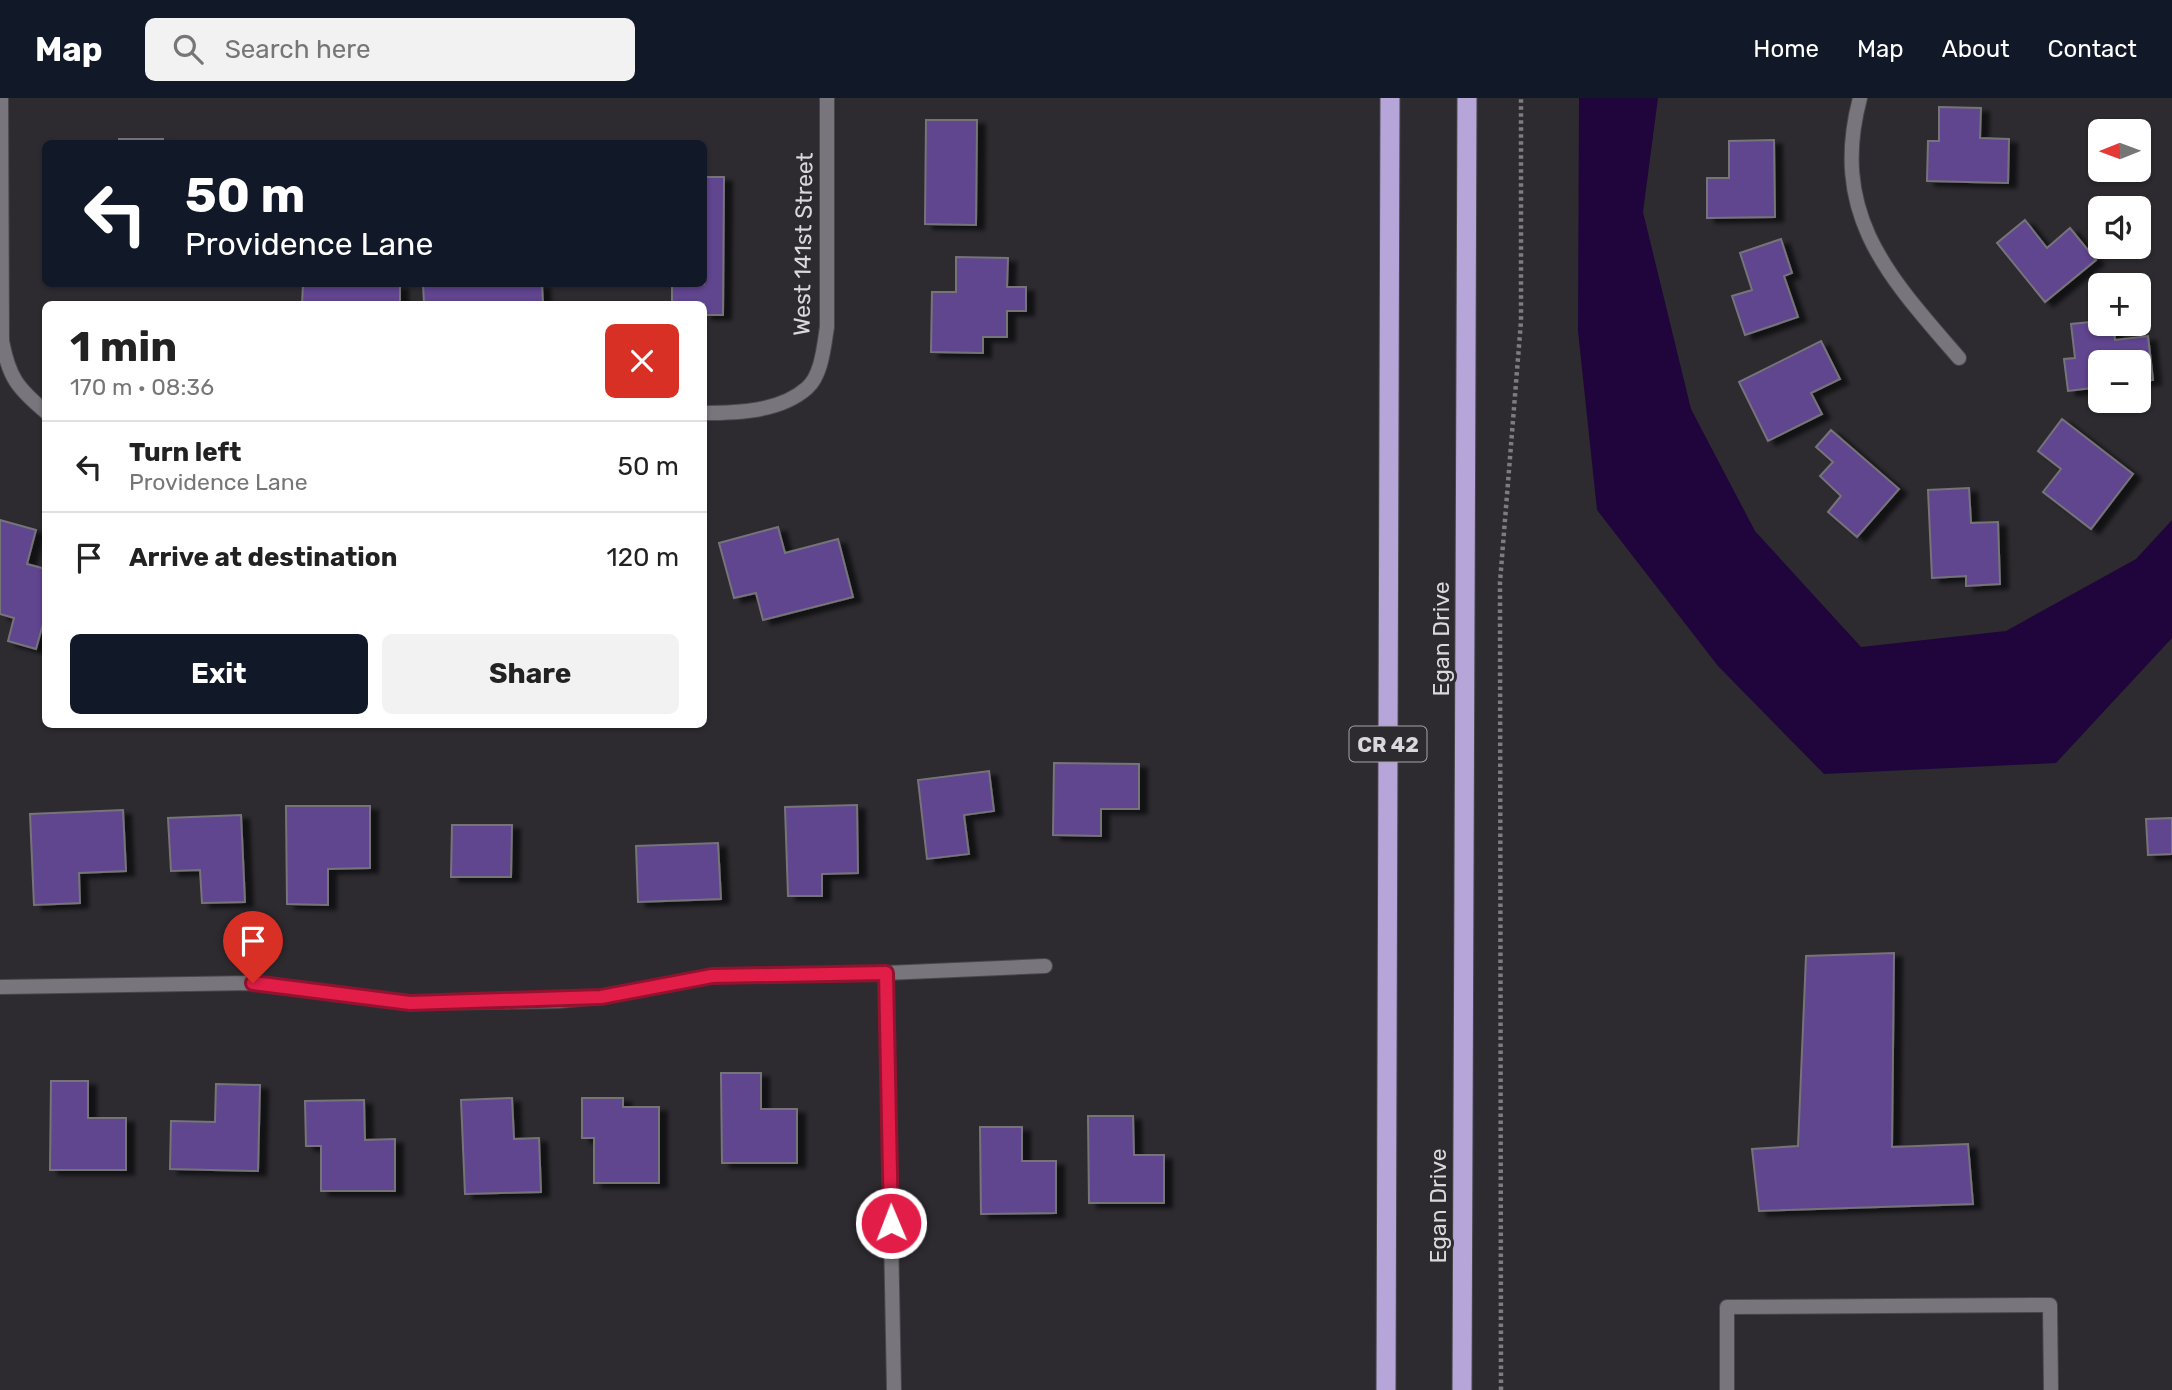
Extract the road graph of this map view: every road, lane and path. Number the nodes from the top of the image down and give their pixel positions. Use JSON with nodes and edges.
{"nodes":[{"id":1,"x":1,"y":98,"type":"edge"},
{"id":2,"x":827,"y":98,"type":"edge"},
{"id":3,"x":1390,"y":98,"type":"edge"},
{"id":4,"x":1468,"y":98,"type":"edge"},
{"id":5,"x":1521,"y":98,"type":"edge"},
{"id":6,"x":1860,"y":98,"type":"edge"},
{"id":7,"x":1959,"y":358,"type":"dead end"},
{"id":8,"x":42,"y":409,"type":"edge"},
{"id":9,"x":707,"y":413,"type":"edge"},
{"id":10,"x":1045,"y":966,"type":"dead end"},
{"id":11,"x":886,"y":973,"type":"junction"},
{"id":12,"x":0,"y":987,"type":"edge"},
{"id":13,"x":894,"y":1390,"type":"edge"},
{"id":14,"x":1387,"y":1390,"type":"edge"},
{"id":15,"x":1462,"y":1390,"type":"edge"},
{"id":16,"x":1501,"y":1390,"type":"edge"},
{"id":17,"x":1727,"y":1390,"type":"edge"},
{"id":18,"x":2050,"y":1390,"type":"edge"}],
"edges":[{"from":1,"to":8,"type":"street"},
{"from":2,"to":9,"type":"street","name":"West 141st Street"},
{"from":3,"to":14,"type":"highway","number":"CR 42"},
{"from":4,"to":15,"type":"highway","name":"Egan Drive"},
{"from":5,"to":16,"type":"path"},
{"from":6,"to":7,"type":"street"},
{"from":10,"to":11,"type":"street"},
{"from":11,"to":12,"type":"street"},
{"from":11,"to":13,"type":"street"},
{"from":17,"to":18,"type":"street"}]}
